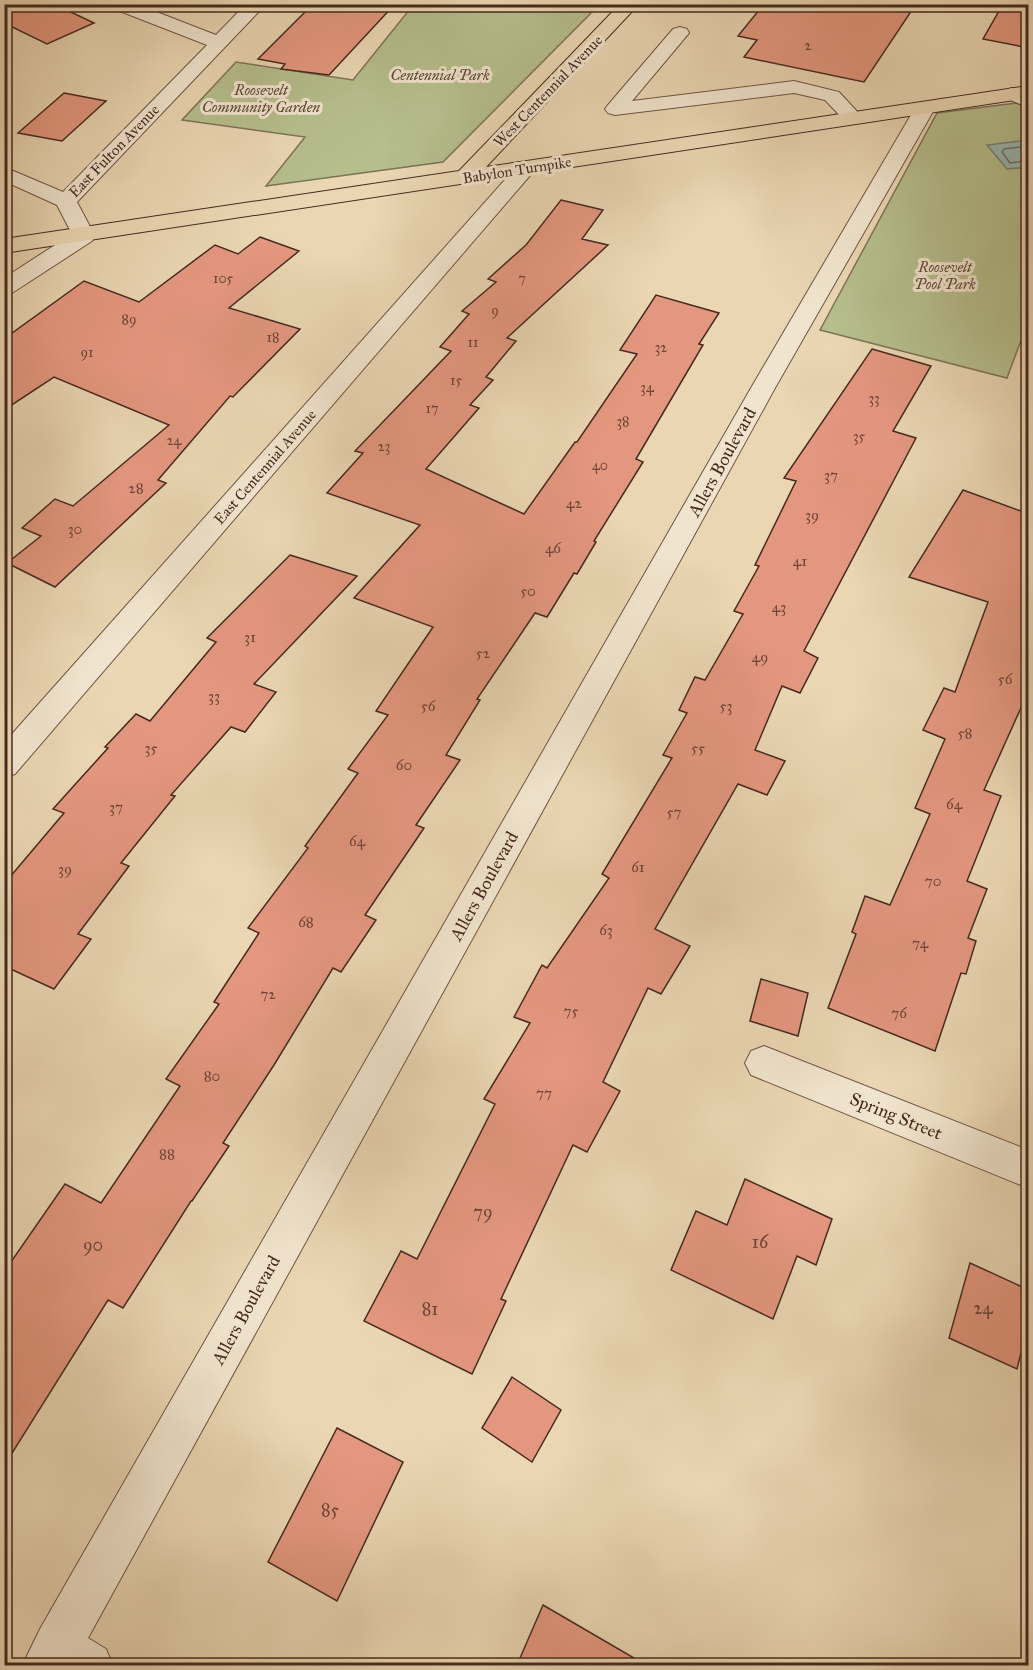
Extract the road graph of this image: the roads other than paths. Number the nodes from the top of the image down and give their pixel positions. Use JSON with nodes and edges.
{"nodes":[{"id":1,"x":118,"y":4,"type":"edge"},
{"id":2,"x":256,"y":4,"type":"edge"},
{"id":3,"x":630,"y":4,"type":"edge"},
{"id":4,"x":680,"y":33,"type":"dead end"},
{"id":5,"x":219,"y":43,"type":"junction"},
{"id":6,"x":1023,"y":96,"type":"edge"},
{"id":7,"x":925,"y":108,"type":"junction"},
{"id":8,"x":854,"y":118,"type":"junction"},
{"id":9,"x":526,"y":168,"type":"junction"},
{"id":10,"x":4,"y":173,"type":"edge"},
{"id":11,"x":465,"y":177,"type":"junction"},
{"id":12,"x":66,"y":201,"type":"junction"},
{"id":13,"x":84,"y":236,"type":"junction"},
{"id":14,"x":4,"y":246,"type":"edge"},
{"id":15,"x":4,"y":288,"type":"edge"},
{"id":16,"x":4,"y":765,"type":"edge"},
{"id":17,"x":764,"y":1063,"type":"dead end"},
{"id":18,"x":1027,"y":1160,"type":"edge"},
{"id":19,"x":64,"y":1659,"type":"edge"}],
"edges":[{"from":1,"to":5,"type":"street"},
{"from":2,"to":5,"type":"street","name":"East Fulton Avenue"},
{"from":3,"to":11,"type":"main road","name":"West Centennial Avenue"},
{"from":4,"to":8,"type":"street"},
{"from":5,"to":12,"type":"street","name":"East Fulton Avenue"},
{"from":6,"to":7,"type":"main road","name":"Babylon Turnpike"},
{"from":7,"to":8,"type":"main road","name":"Babylon Turnpike"},
{"from":7,"to":19,"type":"street","name":"Allers Boulevard"},
{"from":8,"to":9,"type":"main road","name":"Babylon Turnpike"},
{"from":9,"to":11,"type":"main road","name":"Babylon Turnpike"},
{"from":9,"to":16,"type":"street","name":"East Centennial Avenue"},
{"from":10,"to":12,"type":"street"},
{"from":11,"to":13,"type":"main road","name":"Babylon Turnpike"},
{"from":12,"to":13,"type":"street","name":"East Fulton Avenue"},
{"from":13,"to":14,"type":"main road","name":"Babylon Turnpike"},
{"from":13,"to":15,"type":"street"},
{"from":17,"to":18,"type":"street","name":"Spring Street"}]}
